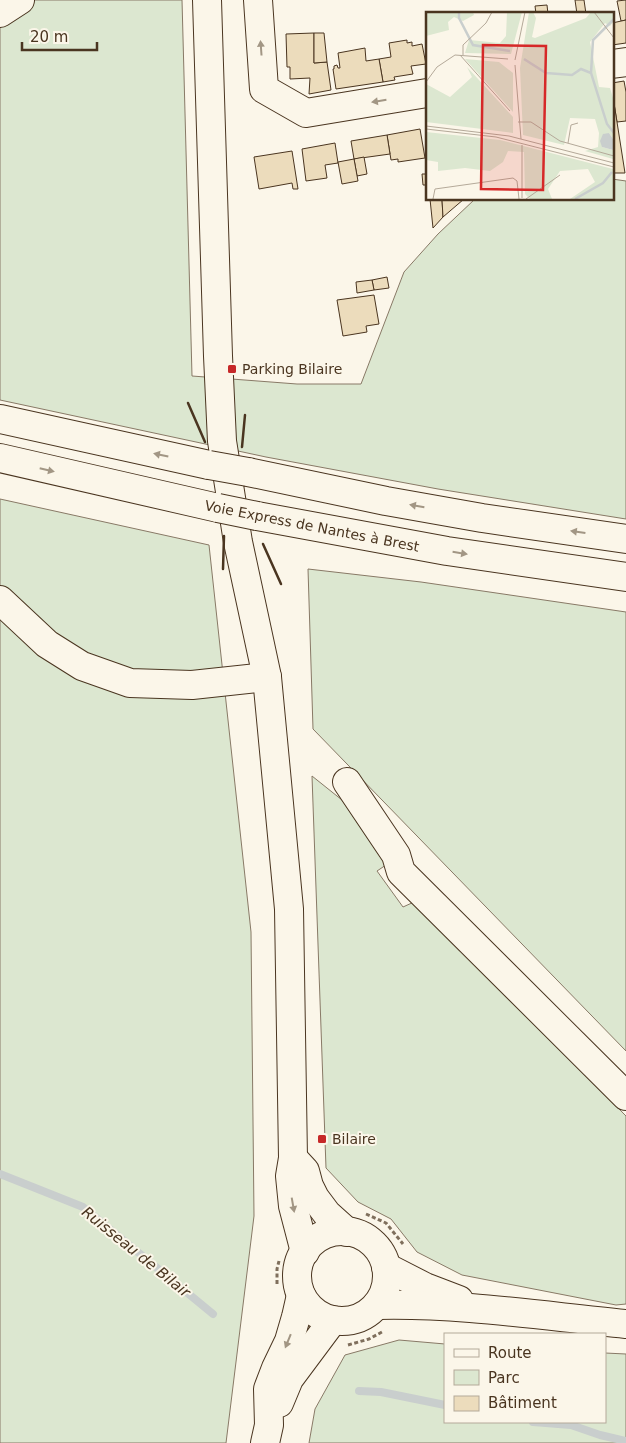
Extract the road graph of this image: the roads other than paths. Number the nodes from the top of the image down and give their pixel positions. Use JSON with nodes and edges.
{"nodes":[{"id":1,"x":20,"y":0,"type":"edge"},
{"id":2,"x":207,"y":0,"type":"edge"},
{"id":3,"x":258,"y":0,"type":"edge"},
{"id":4,"x":0,"y":13,"type":"edge"},
{"id":5,"x":426,"y":93,"type":"edge"},
{"id":6,"x":0,"y":419,"type":"edge"},
{"id":7,"x":0,"y":458,"type":"edge"},
{"id":8,"x":626,"y":539,"type":"edge"},
{"id":9,"x":626,"y":577,"type":"edge"},
{"id":10,"x":0,"y":600,"type":"edge"},
{"id":11,"x":267,"y":677,"type":"junction"},
{"id":12,"x":347,"y":782,"type":"dead end"},
{"id":13,"x":626,"y":1096,"type":"edge"},
{"id":14,"x":293,"y":1158,"type":"junction"},
{"id":15,"x":353,"y":1221,"type":"junction"},
{"id":16,"x":293,"y":1252,"type":"junction"},
{"id":17,"x":386,"y":1267,"type":"junction"},
{"id":18,"x":289,"y":1293,"type":"junction"},
{"id":19,"x":377,"y":1305,"type":"junction"},
{"id":20,"x":486,"y":1310,"type":"junction"},
{"id":21,"x":333,"y":1320,"type":"junction"},
{"id":22,"x":626,"y":1324,"type":"edge"},
{"id":23,"x":267,"y":1434,"type":"edge"}],
"edges":[{"from":1,"to":4,"type":"main road"},
{"from":2,"to":11,"type":"main road"},
{"from":5,"to":3,"type":"main road","one_way":true},
{"from":8,"to":6,"type":"main road","one_way":true,"bridge":true},
{"from":7,"to":9,"type":"main road","name":"Voie Express de Nantes à Brest","one_way":true,"bridge":true},
{"from":10,"to":11,"type":"main road"},
{"from":11,"to":14,"type":"main road"},
{"from":12,"to":13,"type":"main road"},
{"from":14,"to":15,"type":"main road"},
{"from":14,"to":16,"type":"main road","one_way":true},
{"from":15,"to":16,"type":"main road"},
{"from":15,"to":17,"type":"main road"},
{"from":16,"to":18,"type":"main road"},
{"from":17,"to":19,"type":"main road"},
{"from":17,"to":20,"type":"main road"},
{"from":18,"to":21,"type":"main road"},
{"from":18,"to":23,"type":"main road","one_way":true},
{"from":19,"to":20,"type":"main road"},
{"from":19,"to":21,"type":"main road"},
{"from":20,"to":22,"type":"main road"},
{"from":21,"to":23,"type":"main road"}]}
